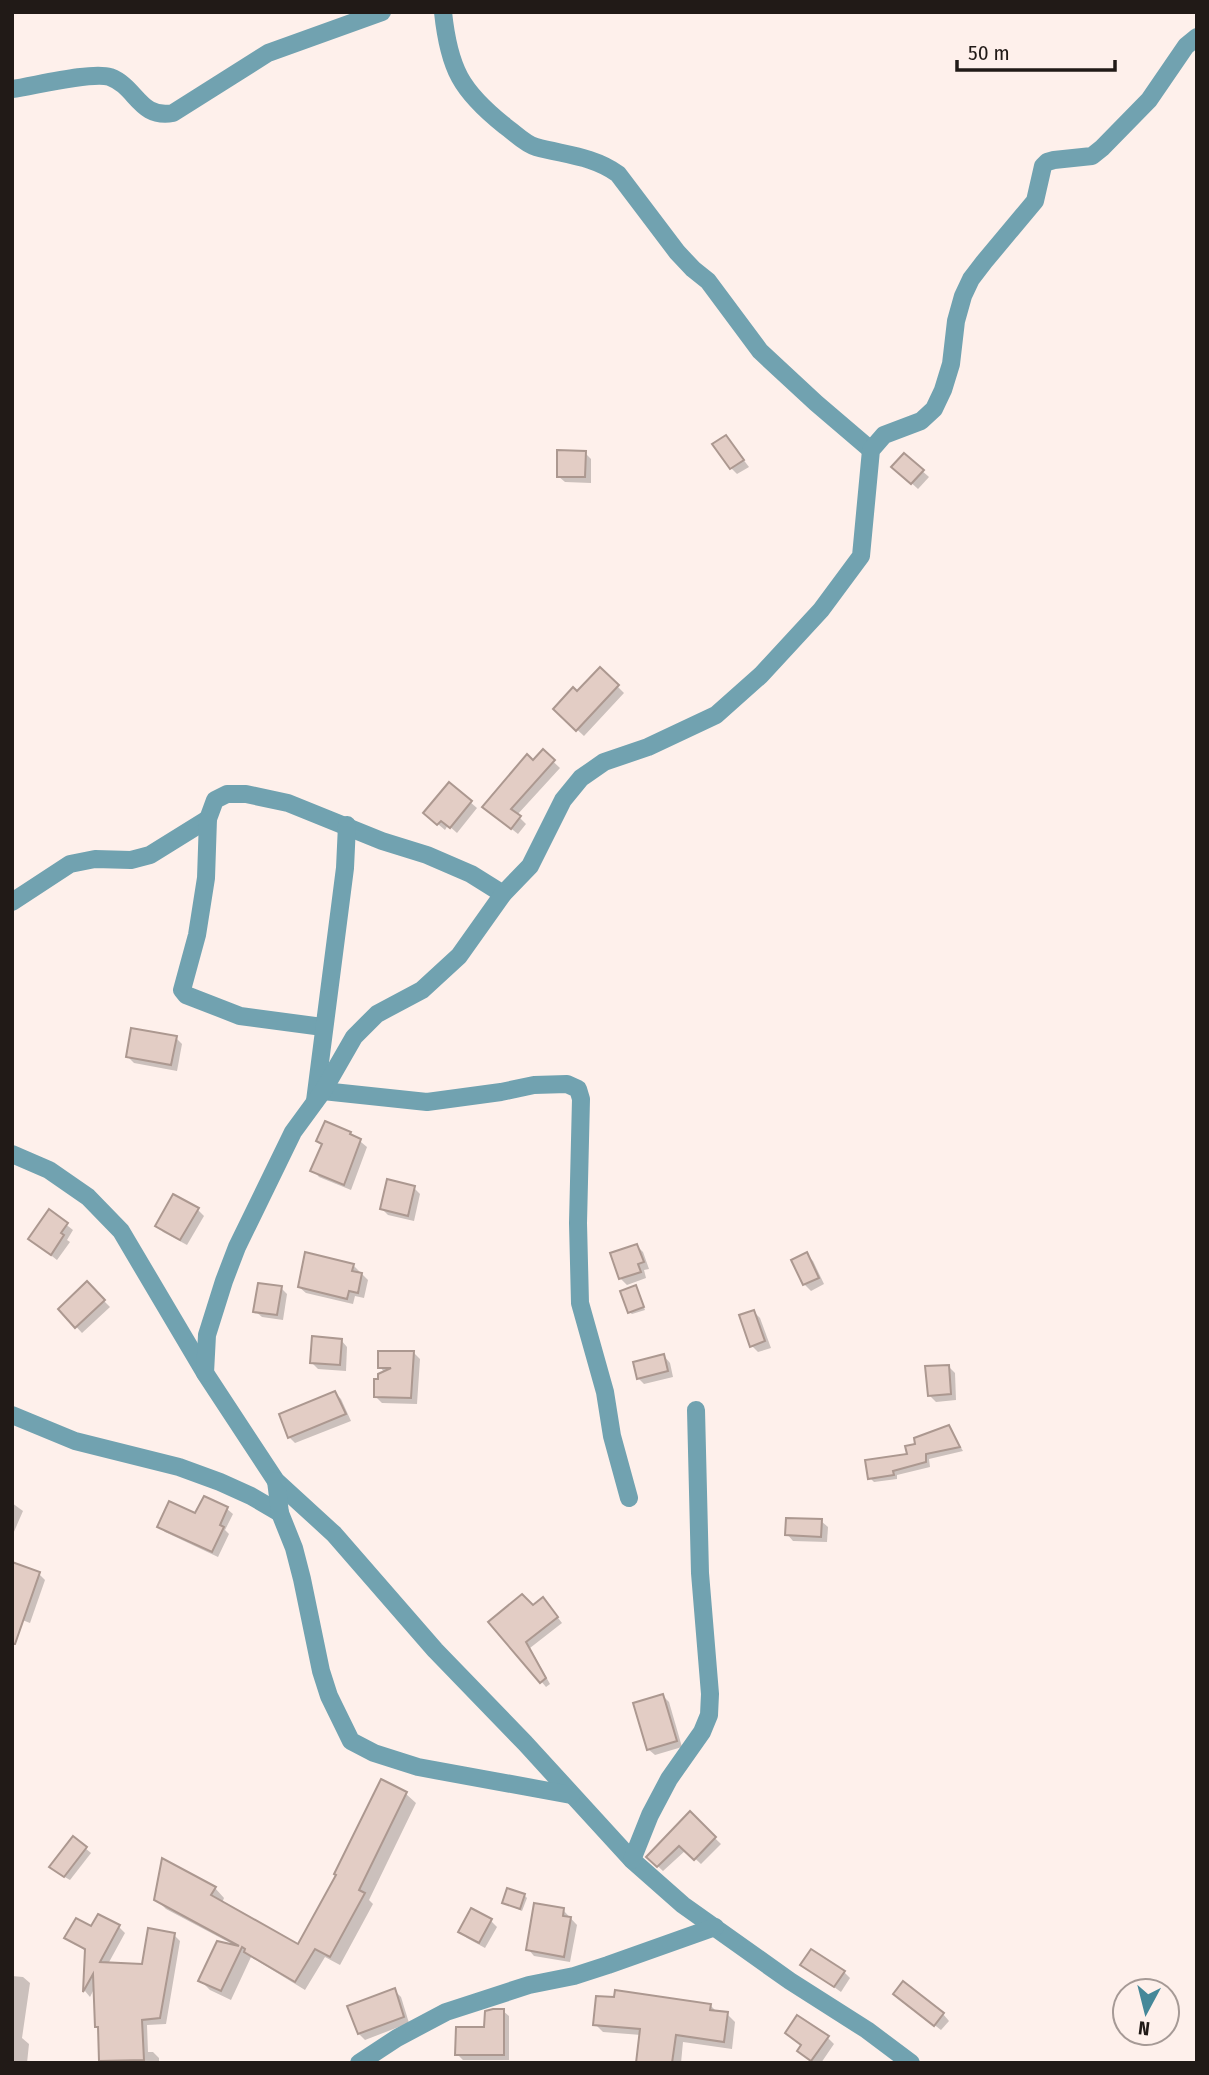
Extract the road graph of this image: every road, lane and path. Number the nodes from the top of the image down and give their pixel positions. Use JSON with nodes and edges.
{"nodes":[{"id":1,"x":382,"y":12,"type":"edge"},
{"id":2,"x":443,"y":12,"type":"edge"},
{"id":3,"x":1197,"y":37,"type":"edge"},
{"id":4,"x":12,"y":89,"type":"edge"},
{"id":5,"x":872,"y":450,"type":"junction"},
{"id":6,"x":208,"y":819,"type":"junction"},
{"id":7,"x":347,"y":825,"type":"junction"},
{"id":8,"x":503,"y":894,"type":"junction"},
{"id":9,"x":12,"y":902,"type":"edge"},
{"id":10,"x":323,"y":1027,"type":"junction"},
{"id":11,"x":319,"y":1096,"type":"junction"},
{"id":12,"x":12,"y":1154,"type":"edge"},
{"id":13,"x":205,"y":1373,"type":"junction"},
{"id":14,"x":696,"y":1410,"type":"dead end"},
{"id":15,"x":12,"y":1415,"type":"edge"},
{"id":16,"x":276,"y":1481,"type":"junction"},
{"id":17,"x":629,"y":1498,"type":"dead end"},
{"id":18,"x":280,"y":1513,"type":"junction"},
{"id":19,"x":572,"y":1795,"type":"junction"},
{"id":20,"x":632,"y":1860,"type":"junction"},
{"id":21,"x":715,"y":1927,"type":"junction"},
{"id":22,"x":359,"y":2063,"type":"edge"},
{"id":23,"x":911,"y":2063,"type":"edge"}],
"edges":[{"from":1,"to":4,"type":"street"},
{"from":2,"to":5,"type":"street"},
{"from":3,"to":5,"type":"street"},
{"from":5,"to":8,"type":"street"},
{"from":6,"to":7,"type":"street"},
{"from":6,"to":9,"type":"street"},
{"from":6,"to":10,"type":"street"},
{"from":7,"to":8,"type":"street"},
{"from":7,"to":10,"type":"street"},
{"from":8,"to":11,"type":"street"},
{"from":10,"to":11,"type":"street"},
{"from":11,"to":13,"type":"street"},
{"from":11,"to":17,"type":"street"},
{"from":12,"to":13,"type":"street"},
{"from":13,"to":16,"type":"street"},
{"from":14,"to":20,"type":"street"},
{"from":15,"to":18,"type":"street"},
{"from":16,"to":18,"type":"street"},
{"from":16,"to":19,"type":"street"},
{"from":18,"to":19,"type":"street"},
{"from":19,"to":20,"type":"street"},
{"from":20,"to":21,"type":"street"},
{"from":21,"to":22,"type":"street"},
{"from":21,"to":23,"type":"street"}]}
